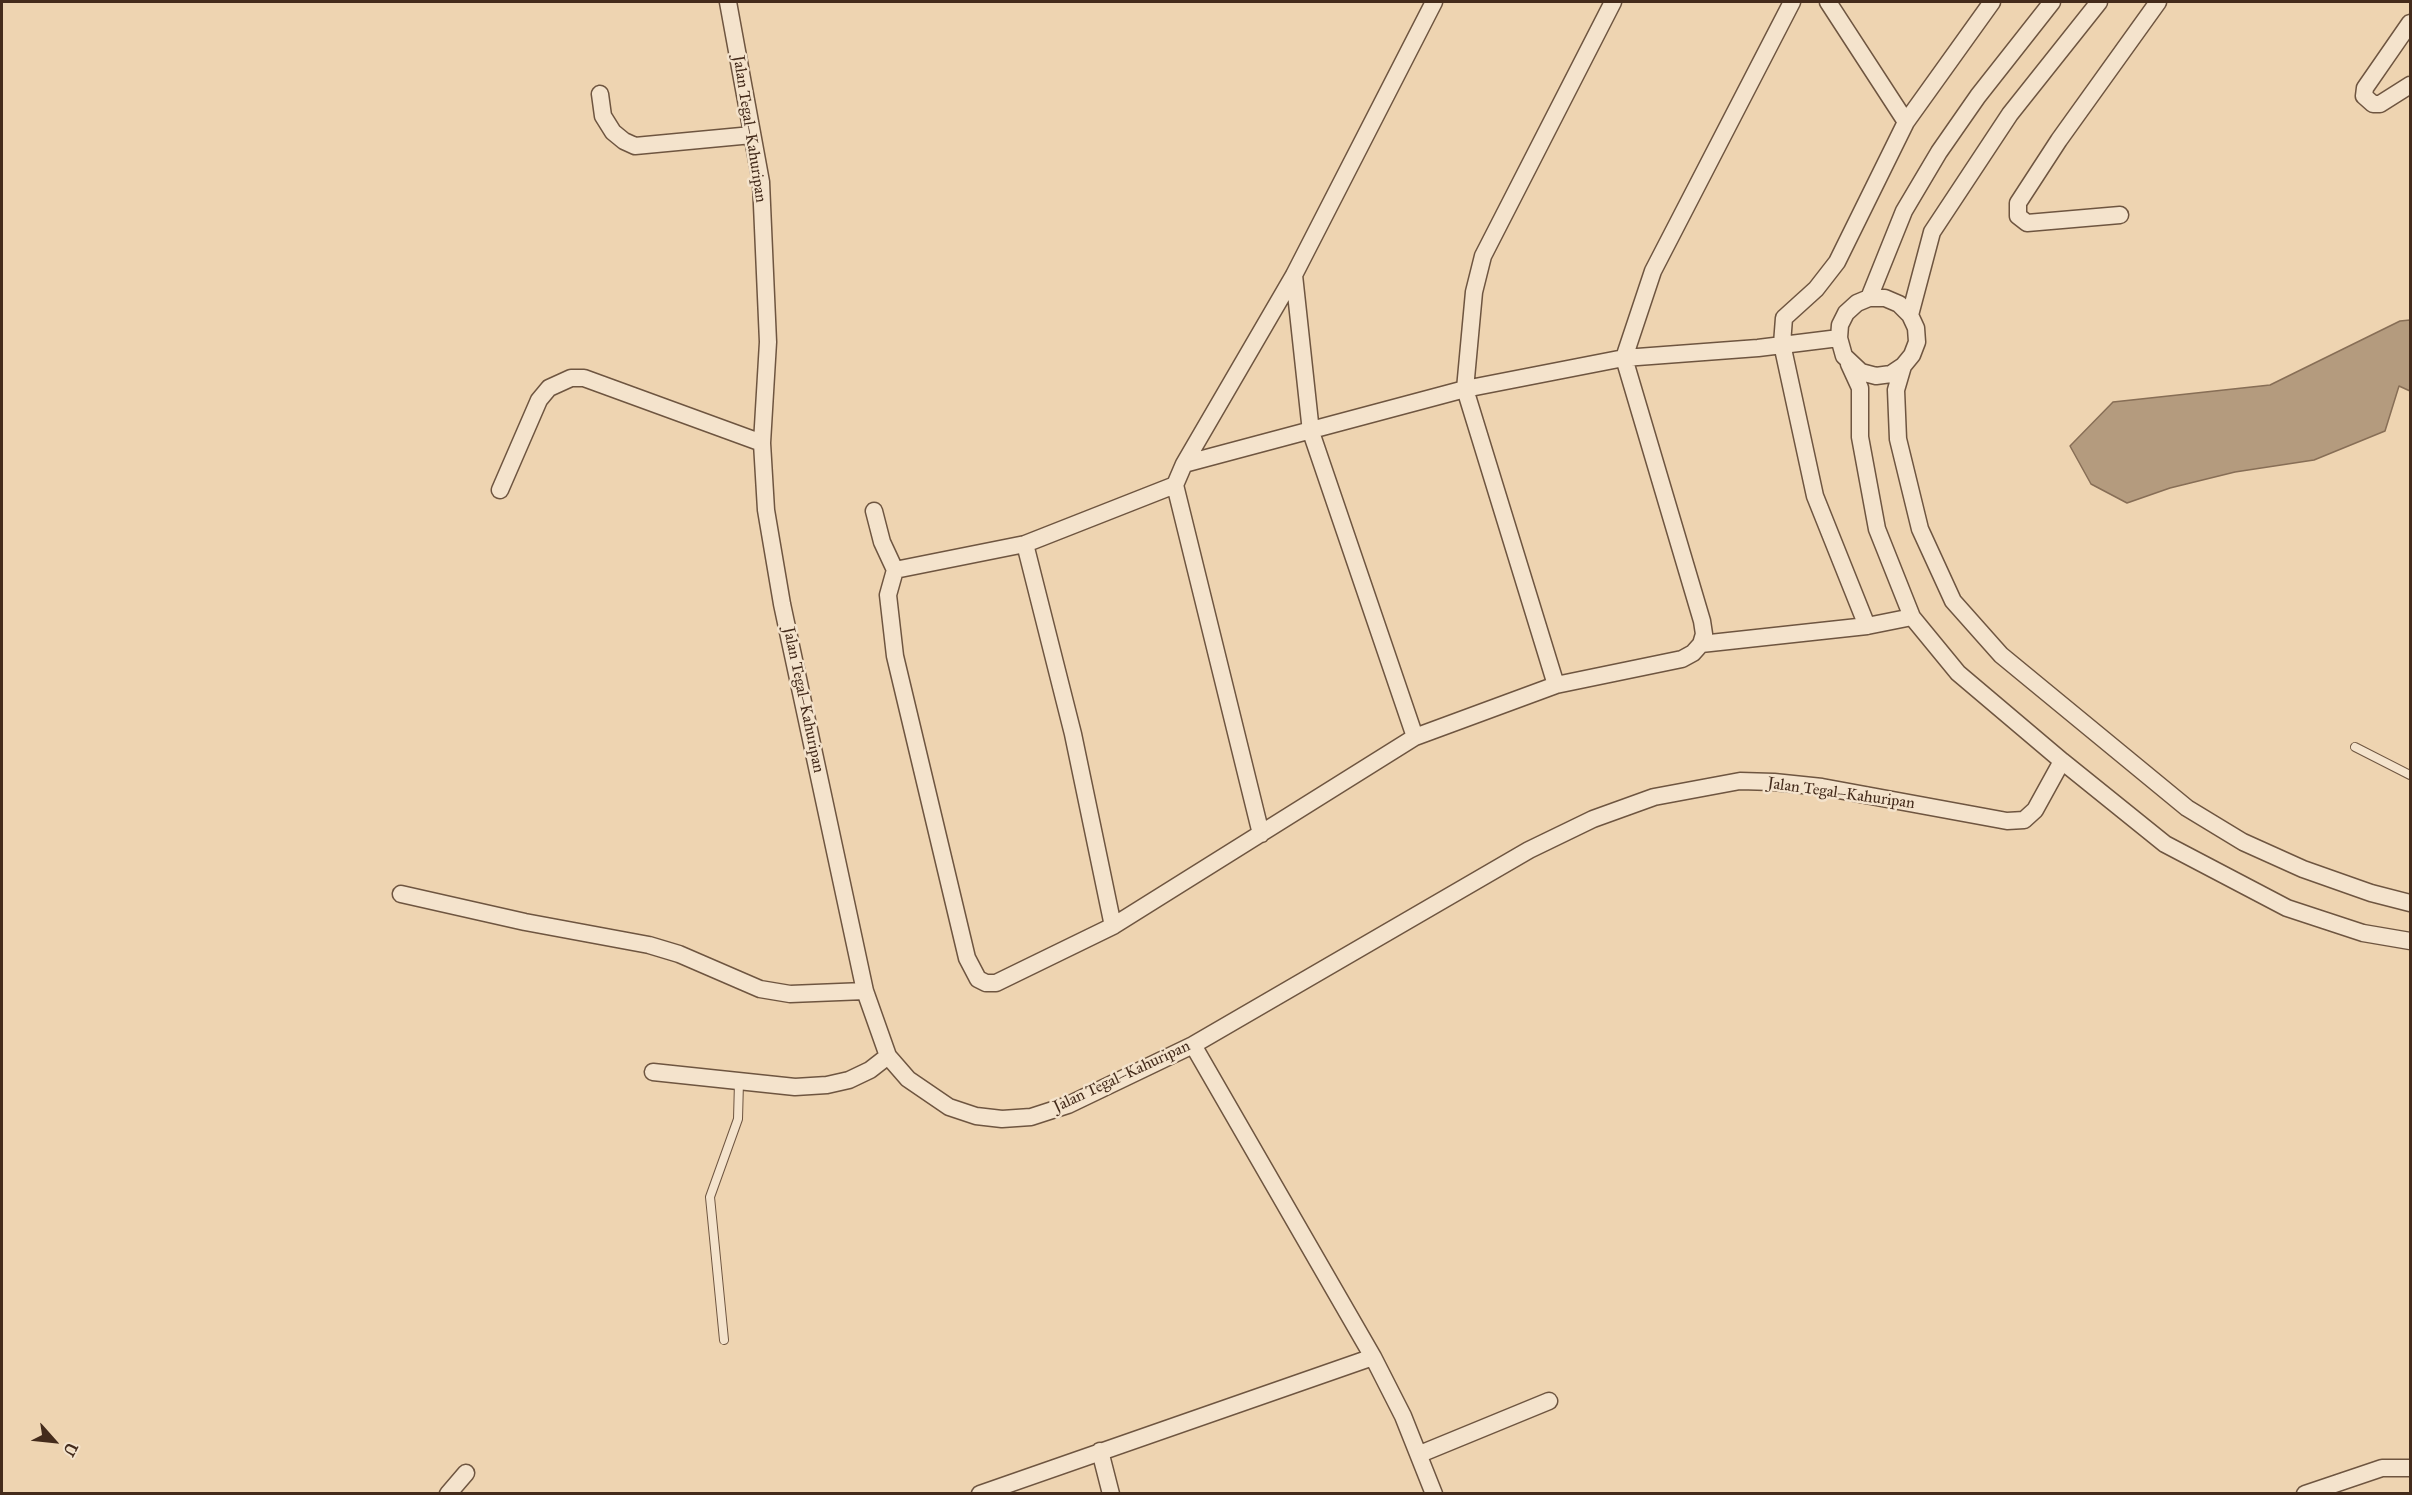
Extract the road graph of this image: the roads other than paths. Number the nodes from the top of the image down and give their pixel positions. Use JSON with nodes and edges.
{"nodes":[{"id":1,"x":728,"y":2,"type":"edge"},
{"id":2,"x":1434,"y":2,"type":"edge"},
{"id":3,"x":1613,"y":2,"type":"edge"},
{"id":4,"x":1792,"y":2,"type":"edge"},
{"id":5,"x":1828,"y":2,"type":"edge"},
{"id":6,"x":1992,"y":2,"type":"edge"},
{"id":7,"x":2052,"y":2,"type":"edge"},
{"id":8,"x":2100,"y":2,"type":"edge"},
{"id":9,"x":2158,"y":2,"type":"edge"},
{"id":10,"x":2410,"y":23,"type":"edge"},
{"id":11,"x":2410,"y":85,"type":"edge"},
{"id":12,"x":600,"y":94,"type":"dead end"},
{"id":13,"x":1906,"y":122,"type":"junction"},
{"id":14,"x":752,"y":135,"type":"junction"},
{"id":15,"x":2120,"y":215,"type":"dead end"},
{"id":16,"x":1294,"y":275,"type":"junction"},
{"id":17,"x":1869,"y":298,"type":"junction"},
{"id":18,"x":1910,"y":315,"type":"junction"},
{"id":19,"x":1839,"y":338,"type":"junction"},
{"id":20,"x":1782,"y":344,"type":"junction"},
{"id":21,"x":1624,"y":358,"type":"junction"},
{"id":22,"x":1849,"y":364,"type":"junction"},
{"id":23,"x":1903,"y":366,"type":"junction"},
{"id":24,"x":1465,"y":389,"type":"junction"},
{"id":25,"x":1311,"y":432,"type":"junction"},
{"id":26,"x":762,"y":443,"type":"junction"},
{"id":27,"x":1184,"y":464,"type":"junction"},
{"id":28,"x":1175,"y":484,"type":"junction"},
{"id":29,"x":500,"y":490,"type":"dead end"},
{"id":30,"x":874,"y":511,"type":"dead end"},
{"id":31,"x":1025,"y":544,"type":"junction"},
{"id":32,"x":895,"y":570,"type":"junction"},
{"id":33,"x":1912,"y":617,"type":"junction"},
{"id":34,"x":1867,"y":626,"type":"junction"},
{"id":35,"x":1701,"y":644,"type":"junction"},
{"id":36,"x":1556,"y":685,"type":"junction"},
{"id":37,"x":1415,"y":737,"type":"junction"},
{"id":38,"x":2355,"y":747,"type":"dead end"},
{"id":39,"x":2062,"y":761,"type":"junction"},
{"id":40,"x":2410,"y":775,"type":"edge"},
{"id":41,"x":1261,"y":834,"type":"junction"},
{"id":42,"x":401,"y":894,"type":"dead end"},
{"id":43,"x":2410,"y":903,"type":"edge"},
{"id":44,"x":1113,"y":926,"type":"junction"},
{"id":45,"x":2410,"y":941,"type":"edge"},
{"id":46,"x":865,"y":991,"type":"junction"},
{"id":47,"x":1193,"y":1045,"type":"junction"},
{"id":48,"x":888,"y":1056,"type":"junction"},
{"id":49,"x":653,"y":1072,"type":"dead end"},
{"id":50,"x":739,"y":1082,"type":"junction"},
{"id":51,"x":724,"y":1340,"type":"dead end"},
{"id":52,"x":1373,"y":1357,"type":"junction"},
{"id":53,"x":1549,"y":1401,"type":"dead end"},
{"id":54,"x":1101,"y":1451,"type":"junction"},
{"id":55,"x":1420,"y":1454,"type":"junction"},
{"id":56,"x":2410,"y":1468,"type":"edge"},
{"id":57,"x":466,"y":1473,"type":"dead end"},
{"id":58,"x":448,"y":1494,"type":"edge"},
{"id":59,"x":980,"y":1494,"type":"edge"},
{"id":60,"x":1111,"y":1494,"type":"edge"},
{"id":61,"x":1434,"y":1494,"type":"edge"},
{"id":62,"x":2305,"y":1494,"type":"edge"}],
"edges":[{"from":1,"to":14,"type":"street","name":"Jalan Tegal–Kahuripan"},
{"from":2,"to":16,"type":"street"},
{"from":3,"to":24,"type":"street"},
{"from":4,"to":21,"type":"street"},
{"from":5,"to":13,"type":"street"},
{"from":6,"to":13,"type":"street"},
{"from":7,"to":17,"type":"street"},
{"from":8,"to":18,"type":"street"},
{"from":9,"to":15,"type":"street"},
{"from":10,"to":11,"type":"street"},
{"from":12,"to":14,"type":"street"},
{"from":13,"to":20,"type":"street"},
{"from":14,"to":26,"type":"street","name":"Jalan Tegal–Kahuripan"},
{"from":16,"to":25,"type":"street"},
{"from":16,"to":27,"type":"street"},
{"from":17,"to":18,"type":"street"},
{"from":17,"to":19,"type":"street"},
{"from":18,"to":23,"type":"street"},
{"from":19,"to":20,"type":"street"},
{"from":19,"to":22,"type":"street"},
{"from":20,"to":21,"type":"street"},
{"from":20,"to":34,"type":"street"},
{"from":21,"to":24,"type":"street"},
{"from":21,"to":35,"type":"street"},
{"from":22,"to":23,"type":"street"},
{"from":22,"to":33,"type":"street"},
{"from":23,"to":43,"type":"street"},
{"from":24,"to":25,"type":"street"},
{"from":24,"to":36,"type":"street"},
{"from":25,"to":27,"type":"street"},
{"from":25,"to":37,"type":"street"},
{"from":26,"to":29,"type":"street"},
{"from":26,"to":46,"type":"street","name":"Jalan Tegal–Kahuripan"},
{"from":27,"to":28,"type":"street"},
{"from":28,"to":31,"type":"street"},
{"from":28,"to":41,"type":"street"},
{"from":30,"to":32,"type":"street"},
{"from":31,"to":32,"type":"street"},
{"from":31,"to":44,"type":"street"},
{"from":32,"to":44,"type":"street"},
{"from":33,"to":34,"type":"street"},
{"from":33,"to":39,"type":"street"},
{"from":34,"to":35,"type":"street"},
{"from":35,"to":36,"type":"street"},
{"from":36,"to":37,"type":"street"},
{"from":37,"to":41,"type":"street"},
{"from":38,"to":40,"type":"lane"},
{"from":39,"to":45,"type":"street"},
{"from":39,"to":47,"type":"street","name":"Jalan Tegal–Kahuripan"},
{"from":41,"to":44,"type":"street"},
{"from":42,"to":46,"type":"street"},
{"from":46,"to":48,"type":"street","name":"Jalan Tegal–Kahuripan"},
{"from":47,"to":48,"type":"street","name":"Jalan Tegal–Kahuripan"},
{"from":47,"to":52,"type":"street"},
{"from":48,"to":50,"type":"street"},
{"from":49,"to":50,"type":"street"},
{"from":50,"to":51,"type":"lane"},
{"from":52,"to":54,"type":"street"},
{"from":52,"to":55,"type":"street"},
{"from":53,"to":55,"type":"street"},
{"from":54,"to":59,"type":"street"},
{"from":54,"to":60,"type":"street"},
{"from":55,"to":61,"type":"street"},
{"from":56,"to":62,"type":"street"},
{"from":57,"to":58,"type":"street"}]}
